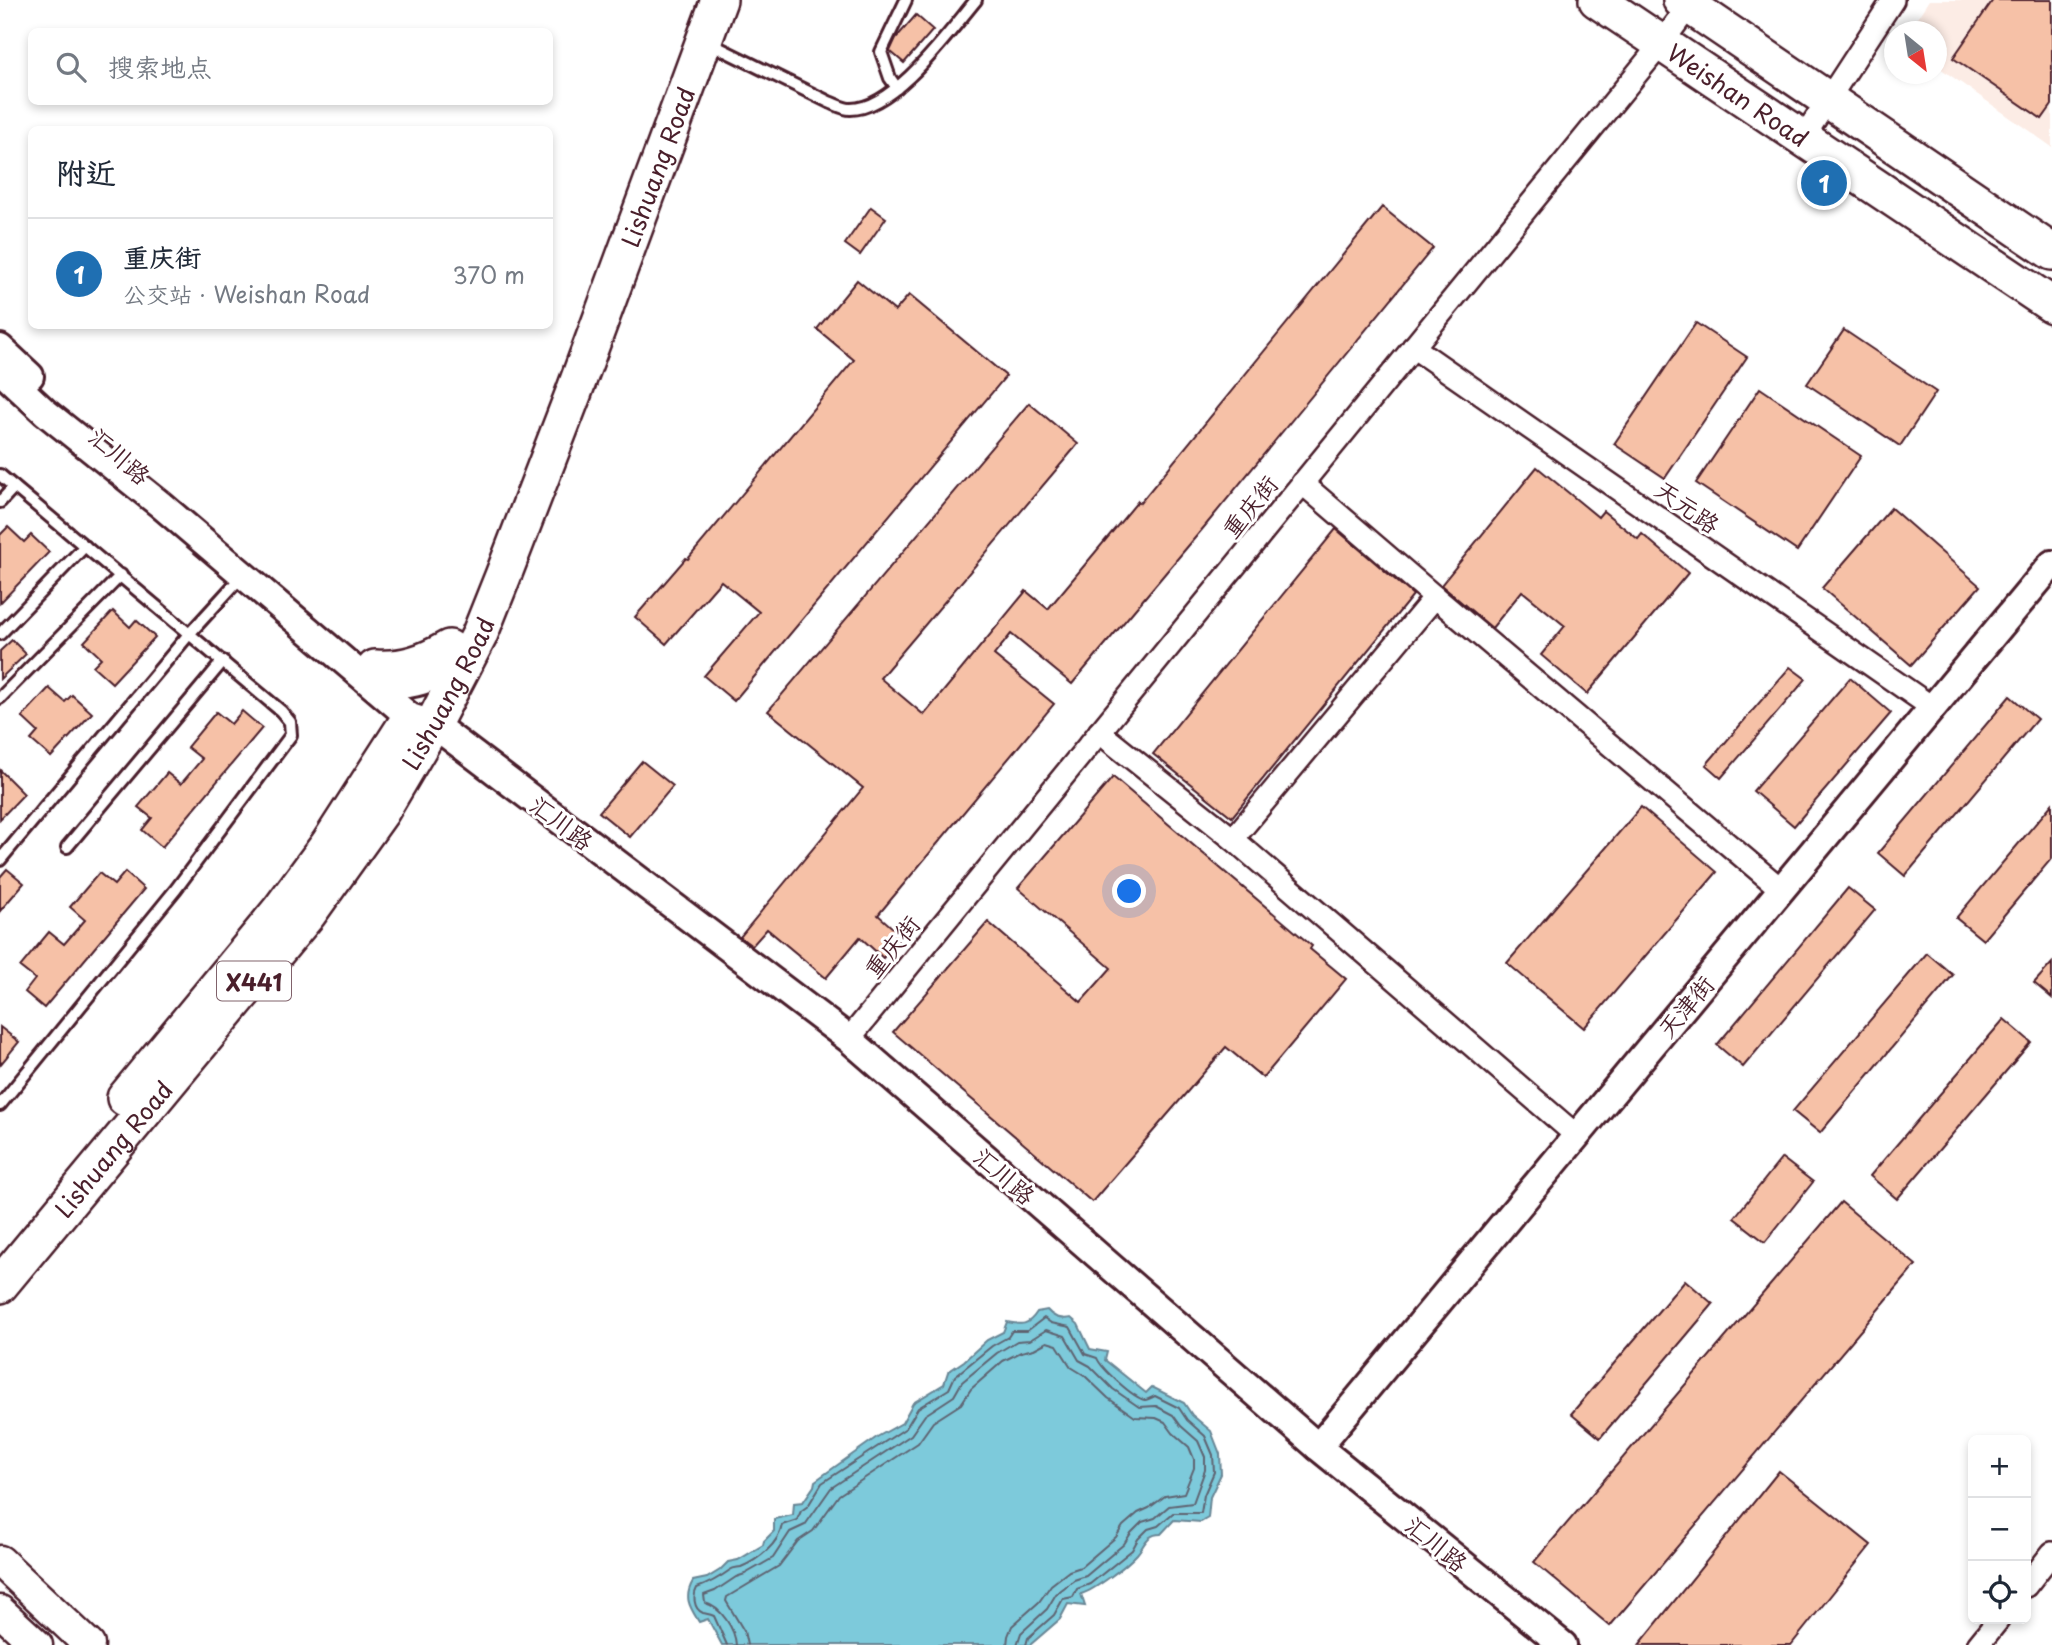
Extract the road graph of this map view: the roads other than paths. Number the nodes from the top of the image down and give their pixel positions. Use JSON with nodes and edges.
{"nodes":[{"id":1,"x":694,"y":0,"type":"edge"},
{"id":2,"x":719,"y":0,"type":"edge"},
{"id":3,"x":906,"y":0,"type":"edge"},
{"id":4,"x":976,"y":0,"type":"edge"},
{"id":5,"x":1597,"y":0,"type":"edge"},
{"id":6,"x":1893,"y":0,"type":"edge"},
{"id":7,"x":1685,"y":3,"type":"edge"},
{"id":8,"x":704,"y":41,"type":"junction"},
{"id":9,"x":1661,"y":44,"type":"junction"},
{"id":10,"x":897,"y":88,"type":"junction"},
{"id":11,"x":1827,"y":101,"type":"junction"},
{"id":12,"x":1803,"y":138,"type":"junction"},
{"id":13,"x":2052,"y":252,"type":"edge"},
{"id":14,"x":2052,"y":305,"type":"edge"},
{"id":15,"x":1413,"y":347,"type":"junction"},
{"id":16,"x":0,"y":348,"type":"edge"},
{"id":17,"x":0,"y":370,"type":"edge"},
{"id":18,"x":0,"y":474,"type":"edge"},
{"id":19,"x":1302,"y":483,"type":"junction"},
{"id":20,"x":14,"y":487,"type":"junction"},
{"id":21,"x":0,"y":502,"type":"edge"},
{"id":22,"x":85,"y":546,"type":"junction"},
{"id":23,"x":2052,"y":564,"type":"edge"},
{"id":24,"x":246,"y":571,"type":"junction"},
{"id":25,"x":121,"y":575,"type":"junction"},
{"id":26,"x":1435,"y":597,"type":"junction"},
{"id":27,"x":190,"y":633,"type":"junction"},
{"id":28,"x":0,"y":634,"type":"edge"},
{"id":29,"x":223,"y":661,"type":"junction"},
{"id":30,"x":418,"y":684,"type":"junction"},
{"id":31,"x":0,"y":698,"type":"edge"},
{"id":32,"x":1933,"y":708,"type":"junction"},
{"id":33,"x":1099,"y":732,"type":"junction"},
{"id":34,"x":1233,"y":839,"type":"junction"},
{"id":35,"x":67,"y":848,"type":"dead end"},
{"id":36,"x":0,"y":860,"type":"edge"},
{"id":37,"x":1782,"y":890,"type":"junction"},
{"id":38,"x":849,"y":1039,"type":"junction"},
{"id":39,"x":0,"y":1105,"type":"edge"},
{"id":40,"x":1577,"y":1136,"type":"junction"},
{"id":41,"x":0,"y":1249,"type":"edge"},
{"id":42,"x":0,"y":1285,"type":"edge"},
{"id":43,"x":1318,"y":1447,"type":"junction"},
{"id":44,"x":2052,"y":1553,"type":"edge"},
{"id":45,"x":0,"y":1561,"type":"edge"},
{"id":46,"x":2031,"y":1580,"type":"edge"},
{"id":47,"x":0,"y":1611,"type":"edge"},
{"id":48,"x":1995,"y":1624,"type":"edge"},
{"id":49,"x":37,"y":1645,"type":"edge"},
{"id":50,"x":89,"y":1645,"type":"edge"},
{"id":51,"x":1563,"y":1645,"type":"edge"},
{"id":52,"x":1978,"y":1645,"type":"edge"}],
"edges":[{"from":1,"to":30,"type":"main road","name":"Lishuang Road","number":"X441"},
{"from":2,"to":8,"type":"main road","name":"Lishuang Road","number":"X441"},
{"from":3,"to":10,"type":"lane"},
{"from":4,"to":10,"type":"lane"},
{"from":5,"to":9,"type":"main road","name":"Weishan Road"},
{"from":6,"to":11,"type":"street"},
{"from":7,"to":9,"type":"street","name":"重庆街"},
{"from":7,"to":11,"type":"main road","name":"Weishan Road"},
{"from":8,"to":10,"type":"lane"},
{"from":8,"to":30,"type":"main road","name":"Lishuang Road","number":"X441"},
{"from":9,"to":12,"type":"main road","name":"Weishan Road"},
{"from":9,"to":15,"type":"street","name":"重庆街"},
{"from":11,"to":12,"type":"street"},
{"from":11,"to":13,"type":"main road","name":"Weishan Road"},
{"from":12,"to":14,"type":"main road","name":"Weishan Road"},
{"from":15,"to":19,"type":"street","name":"重庆街"},
{"from":15,"to":32,"type":"street","name":"天元路"},
{"from":16,"to":24,"type":"street","name":"汇川路"},
{"from":17,"to":24,"type":"street","name":"汇川路"},
{"from":18,"to":20,"type":"lane"},
{"from":19,"to":26,"type":"street"},
{"from":19,"to":33,"type":"street","name":"重庆街"},
{"from":20,"to":21,"type":"lane"},
{"from":20,"to":22,"type":"lane"},
{"from":22,"to":25,"type":"lane"},
{"from":22,"to":28,"type":"lane"},
{"from":23,"to":32,"type":"street","name":"天津街"},
{"from":24,"to":27,"type":"lane"},
{"from":24,"to":30,"type":"street","name":"汇川路"},
{"from":25,"to":27,"type":"lane"},
{"from":25,"to":31,"type":"lane"},
{"from":26,"to":34,"type":"street"},
{"from":26,"to":37,"type":"street"},
{"from":27,"to":29,"type":"lane"},
{"from":27,"to":36,"type":"lane"},
{"from":29,"to":35,"type":"lane"},
{"from":29,"to":39,"type":"lane"},
{"from":30,"to":38,"type":"street","name":"汇川路"},
{"from":30,"to":41,"type":"main road","name":"Lishuang Road","number":"X441"},
{"from":30,"to":42,"type":"main road","name":"Lishuang Road","number":"X441"},
{"from":32,"to":37,"type":"street","name":"天津街"},
{"from":33,"to":34,"type":"street"},
{"from":33,"to":38,"type":"street","name":"重庆街"},
{"from":34,"to":40,"type":"street"},
{"from":37,"to":40,"type":"street","name":"天津街"},
{"from":38,"to":43,"type":"street","name":"汇川路"},
{"from":40,"to":43,"type":"street","name":"天津街"},
{"from":43,"to":51,"type":"street","name":"汇川路"},
{"from":44,"to":46,"type":"street"},
{"from":45,"to":50,"type":"main road"},
{"from":47,"to":49,"type":"main road"},
{"from":48,"to":52,"type":"street"}]}
